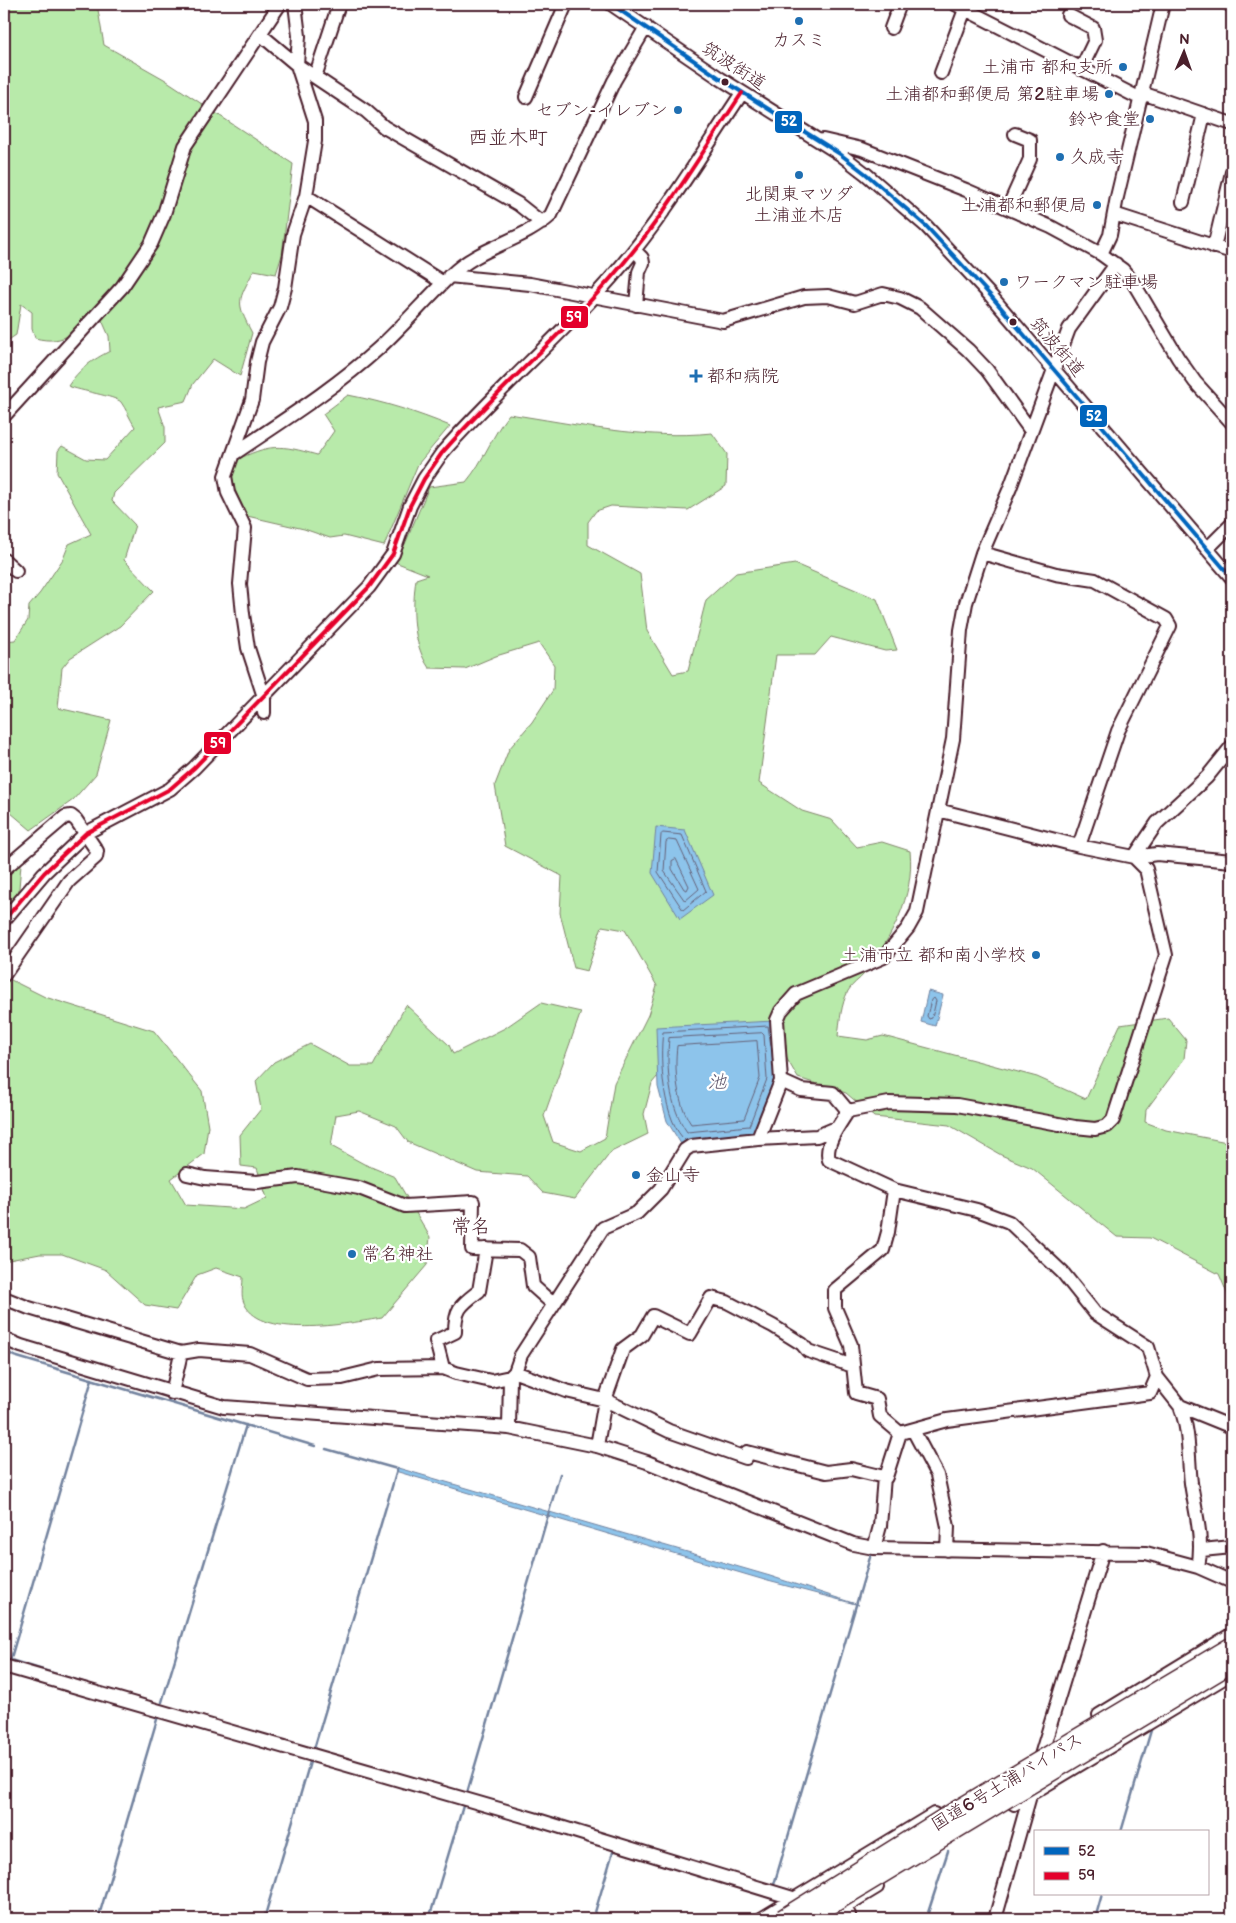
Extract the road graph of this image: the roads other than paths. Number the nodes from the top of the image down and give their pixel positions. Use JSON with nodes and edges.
{"nodes":[{"id":1,"x":280,"y":4,"type":"edge"},
{"id":2,"x":295,"y":4,"type":"edge"},
{"id":3,"x":339,"y":4,"type":"edge"},
{"id":4,"x":566,"y":4,"type":"edge"},
{"id":5,"x":611,"y":4,"type":"edge"},
{"id":6,"x":900,"y":4,"type":"edge"},
{"id":7,"x":1163,"y":4,"type":"edge"},
{"id":8,"x":1228,"y":4,"type":"edge"},
{"id":9,"x":962,"y":5,"type":"edge"},
{"id":10,"x":1232,"y":5,"type":"edge"},
{"id":11,"x":1068,"y":15,"type":"dead end"},
{"id":12,"x":646,"y":27,"type":"junction"},
{"id":13,"x":890,"y":28,"type":"dead end"},
{"id":14,"x":260,"y":34,"type":"junction"},
{"id":15,"x":297,"y":65,"type":"junction"},
{"id":16,"x":1081,"y":69,"type":"junction"},
{"id":17,"x":941,"y":73,"type":"dead end"},
{"id":18,"x":314,"y":77,"type":"junction"},
{"id":19,"x":742,"y":93,"type":"junction"},
{"id":20,"x":1142,"y":96,"type":"junction"},
{"id":21,"x":526,"y":97,"type":"dead end"},
{"id":22,"x":1204,"y":114,"type":"junction"},
{"id":23,"x":1232,"y":124,"type":"edge"},
{"id":24,"x":1015,"y":134,"type":"dead end"},
{"id":25,"x":817,"y":139,"type":"junction"},
{"id":26,"x":852,"y":146,"type":"junction"},
{"id":27,"x":840,"y":154,"type":"junction"},
{"id":28,"x":879,"y":156,"type":"junction"},
{"id":29,"x":1232,"y":172,"type":"edge"},
{"id":30,"x":866,"y":174,"type":"junction"},
{"id":31,"x":306,"y":196,"type":"junction"},
{"id":32,"x":1183,"y":202,"type":"dead end"},
{"id":33,"x":1008,"y":208,"type":"junction"},
{"id":34,"x":1114,"y":214,"type":"junction"},
{"id":35,"x":542,"y":223,"type":"junction"},
{"id":36,"x":1214,"y":247,"type":"junction"},
{"id":37,"x":634,"y":250,"type":"junction"},
{"id":38,"x":1232,"y":252,"type":"edge"},
{"id":39,"x":1101,"y":254,"type":"junction"},
{"id":40,"x":1116,"y":264,"type":"junction"},
{"id":41,"x":446,"y":279,"type":"junction"},
{"id":42,"x":593,"y":297,"type":"junction"},
{"id":43,"x":636,"y":305,"type":"junction"},
{"id":44,"x":1054,"y":371,"type":"junction"},
{"id":45,"x":4,"y":416,"type":"edge"},
{"id":46,"x":1232,"y":423,"type":"edge"},
{"id":47,"x":1031,"y":431,"type":"junction"},
{"id":48,"x":235,"y":453,"type":"junction"},
{"id":49,"x":1232,"y":524,"type":"edge"},
{"id":50,"x":1207,"y":549,"type":"junction"},
{"id":51,"x":982,"y":553,"type":"junction"},
{"id":52,"x":4,"y":560,"type":"edge"},
{"id":53,"x":16,"y":571,"type":"dead end"},
{"id":54,"x":1232,"y":578,"type":"edge"},
{"id":55,"x":264,"y":697,"type":"junction"},
{"id":56,"x":264,"y":713,"type":"dead end"},
{"id":57,"x":1232,"y":746,"type":"edge"},
{"id":58,"x":938,"y":810,"type":"junction"},
{"id":59,"x":86,"y":833,"type":"junction"},
{"id":60,"x":1079,"y":846,"type":"junction"},
{"id":61,"x":1134,"y":856,"type":"junction"},
{"id":62,"x":1232,"y":861,"type":"edge"},
{"id":63,"x":4,"y":869,"type":"edge"},
{"id":64,"x":4,"y":920,"type":"edge"},
{"id":65,"x":4,"y":974,"type":"edge"},
{"id":66,"x":781,"y":1081,"type":"junction"},
{"id":67,"x":848,"y":1111,"type":"junction"},
{"id":68,"x":836,"y":1128,"type":"junction"},
{"id":69,"x":758,"y":1139,"type":"junction"},
{"id":70,"x":187,"y":1174,"type":"dead end"},
{"id":71,"x":894,"y":1190,"type":"junction"},
{"id":72,"x":486,"y":1249,"type":"junction"},
{"id":73,"x":4,"y":1298,"type":"edge"},
{"id":74,"x":553,"y":1304,"type":"junction"},
{"id":75,"x":4,"y":1338,"type":"edge"},
{"id":76,"x":181,"y":1353,"type":"junction"},
{"id":77,"x":853,"y":1366,"type":"junction"},
{"id":78,"x":443,"y":1368,"type":"junction"},
{"id":79,"x":513,"y":1374,"type":"junction"},
{"id":80,"x":1157,"y":1377,"type":"junction"},
{"id":81,"x":172,"y":1393,"type":"junction"},
{"id":82,"x":605,"y":1400,"type":"junction"},
{"id":83,"x":1180,"y":1406,"type":"junction"},
{"id":84,"x":1232,"y":1427,"type":"edge"},
{"id":85,"x":509,"y":1428,"type":"junction"},
{"id":86,"x":913,"y":1430,"type":"junction"},
{"id":87,"x":900,"y":1433,"type":"junction"},
{"id":88,"x":597,"y":1446,"type":"junction"},
{"id":89,"x":884,"y":1477,"type":"junction"},
{"id":90,"x":1232,"y":1547,"type":"edge"},
{"id":91,"x":874,"y":1548,"type":"junction"},
{"id":92,"x":947,"y":1550,"type":"junction"},
{"id":93,"x":1202,"y":1550,"type":"junction"},
{"id":94,"x":1103,"y":1551,"type":"junction"},
{"id":95,"x":1198,"y":1568,"type":"junction"},
{"id":96,"x":1232,"y":1582,"type":"edge"},
{"id":97,"x":1232,"y":1634,"type":"edge"},
{"id":98,"x":1232,"y":1646,"type":"edge"},
{"id":99,"x":1232,"y":1662,"type":"edge"},
{"id":100,"x":4,"y":1666,"type":"edge"},
{"id":101,"x":1232,"y":1673,"type":"edge"},
{"id":102,"x":1042,"y":1750,"type":"junction"},
{"id":103,"x":1030,"y":1795,"type":"junction"},
{"id":104,"x":796,"y":1899,"type":"junction"},
{"id":105,"x":846,"y":1913,"type":"edge"},
{"id":106,"x":761,"y":1919,"type":"edge"},
{"id":107,"x":783,"y":1919,"type":"edge"},
{"id":108,"x":806,"y":1919,"type":"edge"},
{"id":109,"x":824,"y":1919,"type":"edge"},
{"id":110,"x":995,"y":1919,"type":"edge"}],
"edges":[{"from":1,"to":14,"type":"street"},
{"from":2,"to":15,"type":"street"},
{"from":3,"to":18,"type":"street"},
{"from":4,"to":21,"type":"street"},
{"from":5,"to":12,"type":"street","name":"筑波街道"},
{"from":6,"to":13,"type":"street"},
{"from":7,"to":20,"type":"street"},
{"from":8,"to":10,"type":"street"},
{"from":9,"to":16,"type":"street"},
{"from":9,"to":17,"type":"street"},
{"from":11,"to":16,"type":"street"},
{"from":12,"to":19,"type":"street","name":"筑波街道"},
{"from":12,"to":35,"type":"street"},
{"from":14,"to":15,"type":"street"},
{"from":14,"to":45,"type":"street"},
{"from":15,"to":18,"type":"street"},
{"from":15,"to":31,"type":"street"},
{"from":16,"to":20,"type":"street"},
{"from":18,"to":35,"type":"street"},
{"from":19,"to":25,"type":"street","name":"筑波街道"},
{"from":19,"to":37,"type":"street"},
{"from":20,"to":22,"type":"street"},
{"from":20,"to":34,"type":"street"},
{"from":22,"to":23,"type":"street"},
{"from":22,"to":32,"type":"street"},
{"from":24,"to":33,"type":"street"},
{"from":25,"to":26,"type":"street"},
{"from":25,"to":27,"type":"street","name":"筑波街道"},
{"from":26,"to":27,"type":"street"},
{"from":26,"to":28,"type":"street"},
{"from":27,"to":30,"type":"street","name":"筑波街道"},
{"from":28,"to":30,"type":"street"},
{"from":28,"to":33,"type":"street"},
{"from":29,"to":36,"type":"street"},
{"from":30,"to":44,"type":"street","name":"筑波街道"},
{"from":31,"to":41,"type":"street"},
{"from":31,"to":48,"type":"street"},
{"from":33,"to":39,"type":"street"},
{"from":34,"to":36,"type":"street"},
{"from":34,"to":39,"type":"street"},
{"from":35,"to":41,"type":"street"},
{"from":36,"to":38,"type":"street"},
{"from":37,"to":42,"type":"street"},
{"from":37,"to":43,"type":"street"},
{"from":39,"to":40,"type":"street"},
{"from":40,"to":44,"type":"street"},
{"from":40,"to":46,"type":"street"},
{"from":41,"to":42,"type":"street"},
{"from":41,"to":48,"type":"street"},
{"from":42,"to":43,"type":"street"},
{"from":42,"to":55,"type":"street"},
{"from":43,"to":47,"type":"street"},
{"from":44,"to":47,"type":"street"},
{"from":44,"to":50,"type":"street","name":"筑波街道"},
{"from":47,"to":51,"type":"street"},
{"from":48,"to":55,"type":"street"},
{"from":49,"to":50,"type":"street"},
{"from":50,"to":54,"type":"street","name":"筑波街道"},
{"from":51,"to":58,"type":"street"},
{"from":51,"to":60,"type":"street"},
{"from":52,"to":53,"type":"street"},
{"from":55,"to":56,"type":"street"},
{"from":55,"to":59,"type":"street"},
{"from":57,"to":61,"type":"street"},
{"from":58,"to":60,"type":"street"},
{"from":58,"to":66,"type":"street"},
{"from":59,"to":63,"type":"street"},
{"from":59,"to":64,"type":"street"},
{"from":59,"to":65,"type":"street"},
{"from":60,"to":61,"type":"street"},
{"from":61,"to":62,"type":"street"},
{"from":61,"to":67,"type":"street"},
{"from":66,"to":67,"type":"street"},
{"from":66,"to":69,"type":"street"},
{"from":67,"to":68,"type":"street"},
{"from":68,"to":69,"type":"street"},
{"from":68,"to":71,"type":"street"},
{"from":69,"to":74,"type":"street"},
{"from":70,"to":72,"type":"street"},
{"from":71,"to":77,"type":"street"},
{"from":71,"to":80,"type":"street"},
{"from":72,"to":74,"type":"street"},
{"from":72,"to":78,"type":"street"},
{"from":73,"to":76,"type":"street"},
{"from":74,"to":79,"type":"street"},
{"from":75,"to":81,"type":"street"},
{"from":76,"to":78,"type":"street"},
{"from":76,"to":81,"type":"street"},
{"from":77,"to":82,"type":"street"},
{"from":77,"to":87,"type":"street"},
{"from":78,"to":79,"type":"street"},
{"from":79,"to":82,"type":"street"},
{"from":79,"to":85,"type":"street"},
{"from":80,"to":83,"type":"street"},
{"from":80,"to":86,"type":"street"},
{"from":81,"to":85,"type":"street"},
{"from":82,"to":88,"type":"street"},
{"from":82,"to":89,"type":"street"},
{"from":83,"to":84,"type":"street"},
{"from":83,"to":93,"type":"street"},
{"from":85,"to":88,"type":"street"},
{"from":86,"to":87,"type":"street"},
{"from":86,"to":92,"type":"street"},
{"from":87,"to":89,"type":"street"},
{"from":88,"to":91,"type":"street"},
{"from":89,"to":91,"type":"street"},
{"from":90,"to":93,"type":"street"},
{"from":91,"to":92,"type":"street"},
{"from":92,"to":94,"type":"street"},
{"from":93,"to":95,"type":"street"},
{"from":94,"to":95,"type":"street"},
{"from":94,"to":102,"type":"street"},
{"from":95,"to":96,"type":"street"},
{"from":97,"to":102,"type":"street"},
{"from":98,"to":107,"type":"highway","name":"国道6号土浦バイパス","bridge":true},
{"from":99,"to":108,"type":"highway","name":"国道6号土浦バイパス","bridge":true},
{"from":100,"to":104,"type":"street"},
{"from":101,"to":103,"type":"street"},
{"from":102,"to":103,"type":"street"},
{"from":102,"to":104,"type":"street"},
{"from":103,"to":105,"type":"street"},
{"from":103,"to":110,"type":"street"},
{"from":104,"to":105,"type":"street"},
{"from":104,"to":106,"type":"street"},
{"from":105,"to":109,"type":"street"}]}
